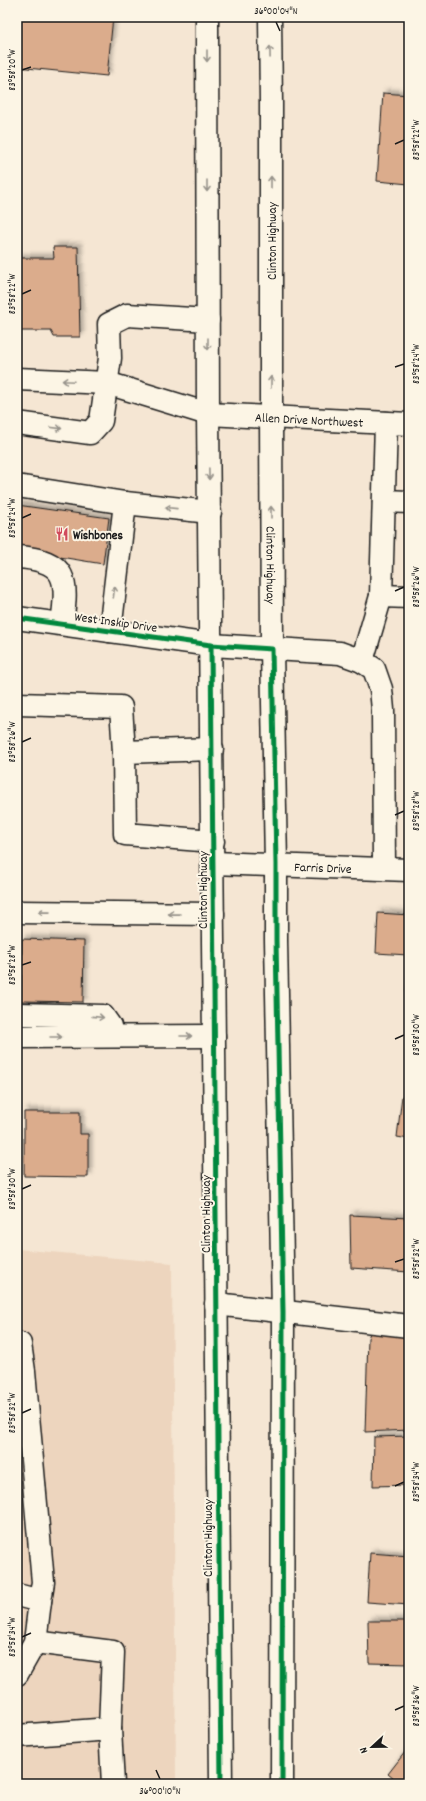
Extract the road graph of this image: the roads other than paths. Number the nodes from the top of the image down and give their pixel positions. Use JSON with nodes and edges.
{"nodes":[{"id":1,"x":207,"y":17,"type":"edge"},
{"id":2,"x":270,"y":17,"type":"edge"},
{"id":3,"x":208,"y":320,"type":"junction"},
{"id":4,"x":17,"y":379,"type":"edge"},
{"id":5,"x":107,"y":383,"type":"junction"},
{"id":6,"x":208,"y":414,"type":"junction"},
{"id":7,"x":271,"y":416,"type":"junction"},
{"id":8,"x":17,"y":423,"type":"edge"},
{"id":9,"x":386,"y":423,"type":"junction"},
{"id":10,"x":409,"y":424,"type":"edge"},
{"id":11,"x":17,"y":486,"type":"edge"},
{"id":12,"x":71,"y":494,"type":"junction"},
{"id":13,"x":17,"y":499,"type":"edge"},
{"id":14,"x":384,"y":501,"type":"junction"},
{"id":15,"x":409,"y":502,"type":"edge"},
{"id":16,"x":125,"y":503,"type":"junction"},
{"id":17,"x":210,"y":512,"type":"junction"},
{"id":18,"x":17,"y":557,"type":"edge"},
{"id":19,"x":381,"y":596,"type":"junction"},
{"id":20,"x":409,"y":598,"type":"edge"},
{"id":21,"x":17,"y":618,"type":"edge"},
{"id":22,"x":62,"y":624,"type":"junction"},
{"id":23,"x":17,"y":626,"type":"edge"},
{"id":24,"x":110,"y":631,"type":"junction"},
{"id":25,"x":211,"y":645,"type":"junction"},
{"id":26,"x":272,"y":649,"type":"junction"},
{"id":27,"x":362,"y":661,"type":"junction"},
{"id":28,"x":17,"y":704,"type":"edge"},
{"id":29,"x":212,"y":749,"type":"junction"},
{"id":30,"x":124,"y":752,"type":"junction"},
{"id":31,"x":213,"y":841,"type":"junction"},
{"id":32,"x":213,"y":863,"type":"junction"},
{"id":33,"x":276,"y":864,"type":"junction"},
{"id":34,"x":384,"y":868,"type":"junction"},
{"id":35,"x":409,"y":870,"type":"edge"},
{"id":36,"x":17,"y":912,"type":"edge"},
{"id":37,"x":213,"y":914,"type":"junction"},
{"id":38,"x":17,"y":1014,"type":"edge"},
{"id":39,"x":111,"y":1036,"type":"junction"},
{"id":40,"x":214,"y":1036,"type":"junction"},
{"id":41,"x":17,"y":1037,"type":"edge"},
{"id":42,"x":216,"y":1304,"type":"junction"},
{"id":43,"x":283,"y":1312,"type":"junction"},
{"id":44,"x":409,"y":1326,"type":"edge"},
{"id":45,"x":17,"y":1344,"type":"edge"},
{"id":46,"x":21,"y":1393,"type":"edge"},
{"id":47,"x":17,"y":1595,"type":"edge"},
{"id":48,"x":40,"y":1601,"type":"junction"},
{"id":49,"x":35,"y":1642,"type":"junction"},
{"id":50,"x":17,"y":1674,"type":"edge"},
{"id":51,"x":110,"y":1729,"type":"junction"},
{"id":52,"x":17,"y":1736,"type":"edge"},
{"id":53,"x":113,"y":1784,"type":"edge"},
{"id":54,"x":221,"y":1784,"type":"edge"},
{"id":55,"x":282,"y":1784,"type":"edge"}],
"edges":[{"from":1,"to":3,"type":"main road","name":"Clinton Highway","one_way":true},
{"from":7,"to":2,"type":"main road","name":"Clinton Highway","one_way":true},
{"from":3,"to":5,"type":"main road"},
{"from":3,"to":6,"type":"main road","name":"Clinton Highway","one_way":true},
{"from":5,"to":4,"type":"main road","name":"Allen Drive Northwest","one_way":true},
{"from":5,"to":6,"type":"main road","name":"Allen Drive Northwest"},
{"from":8,"to":5,"type":"main road","one_way":true},
{"from":6,"to":7,"type":"main road","name":"Allen Drive Northwest"},
{"from":6,"to":17,"type":"main road","name":"Clinton Highway","one_way":true},
{"from":7,"to":9,"type":"main road","name":"Allen Drive Northwest"},
{"from":26,"to":7,"type":"main road","name":"Clinton Highway","one_way":true},
{"from":9,"to":10,"type":"main road","name":"Allen Drive Northwest"},
{"from":9,"to":14,"type":"main road"},
{"from":11,"to":12,"type":"main road"},
{"from":12,"to":13,"type":"main road"},
{"from":12,"to":16,"type":"main road"},
{"from":14,"to":15,"type":"main road"},
{"from":14,"to":19,"type":"main road"},
{"from":17,"to":16,"type":"main road","one_way":true},
{"from":24,"to":16,"type":"main road","one_way":true},
{"from":17,"to":25,"type":"main road","name":"Clinton Highway"},
{"from":18,"to":22,"type":"main road"},
{"from":19,"to":20,"type":"main road"},
{"from":19,"to":27,"type":"main road"},
{"from":21,"to":22,"type":"main road","name":"West Inskip Drive"},
{"from":21,"to":23,"type":"main road"},
{"from":22,"to":24,"type":"main road","name":"West Inskip Drive"},
{"from":24,"to":25,"type":"main road","name":"West Inskip Drive"},
{"from":25,"to":26,"type":"main road","name":"West Inskip Drive"},
{"from":25,"to":29,"type":"main road","name":"Clinton Highway"},
{"from":26,"to":27,"type":"main road","name":"West Inskip Drive"},
{"from":26,"to":33,"type":"main road","name":"Clinton Highway"},
{"from":27,"to":34,"type":"main road"},
{"from":28,"to":30,"type":"main road"},
{"from":29,"to":30,"type":"main road"},
{"from":29,"to":31,"type":"main road","name":"Clinton Highway"},
{"from":30,"to":31,"type":"main road"},
{"from":31,"to":32,"type":"main road","name":"Clinton Highway"},
{"from":32,"to":33,"type":"main road","name":"Farris Drive"},
{"from":32,"to":37,"type":"main road","name":"Clinton Highway"},
{"from":33,"to":34,"type":"main road","name":"Farris Drive"},
{"from":33,"to":43,"type":"main road","name":"Clinton Highway"},
{"from":34,"to":35,"type":"main road","name":"Farris Drive"},
{"from":37,"to":36,"type":"main road","one_way":true},
{"from":37,"to":40,"type":"main road","name":"Clinton Highway"},
{"from":38,"to":39,"type":"main road","one_way":true},
{"from":39,"to":40,"type":"main road","one_way":true},
{"from":41,"to":39,"type":"main road","one_way":true},
{"from":40,"to":42,"type":"main road","name":"Clinton Highway"},
{"from":42,"to":43,"type":"main road"},
{"from":42,"to":54,"type":"main road","name":"Clinton Highway"},
{"from":43,"to":44,"type":"main road"},
{"from":43,"to":55,"type":"main road","name":"Clinton Highway"},
{"from":45,"to":46,"type":"main road"},
{"from":46,"to":48,"type":"main road"},
{"from":47,"to":48,"type":"main road"},
{"from":48,"to":49,"type":"main road"},
{"from":49,"to":50,"type":"main road"},
{"from":49,"to":51,"type":"main road"},
{"from":51,"to":52,"type":"main road"},
{"from":51,"to":53,"type":"main road"}]}
